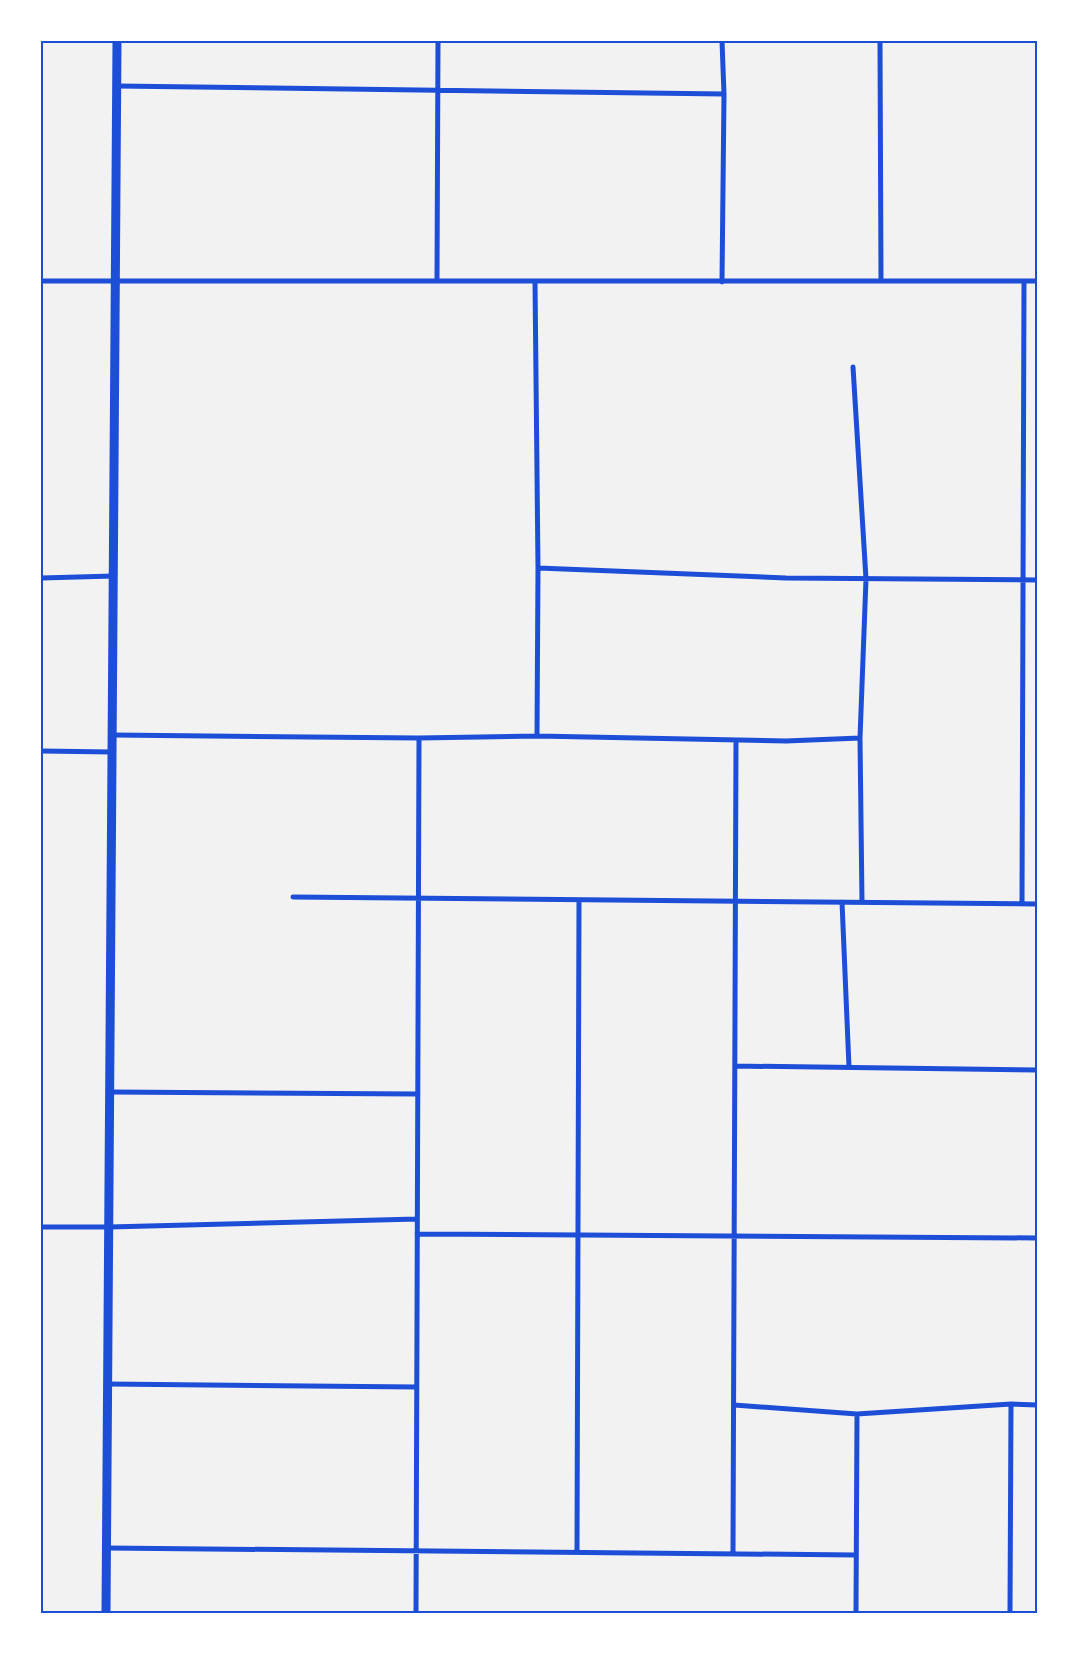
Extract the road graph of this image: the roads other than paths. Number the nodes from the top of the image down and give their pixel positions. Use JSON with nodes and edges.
{"nodes":[{"id":1,"x":117,"y":41,"type":"edge"},
{"id":2,"x":438,"y":41,"type":"edge"},
{"id":3,"x":722,"y":41,"type":"edge"},
{"id":4,"x":880,"y":41,"type":"edge"},
{"id":5,"x":117,"y":86,"type":"junction"},
{"id":6,"x":438,"y":90,"type":"junction"},
{"id":7,"x":724,"y":94,"type":"junction"},
{"id":8,"x":41,"y":281,"type":"edge"},
{"id":9,"x":116,"y":281,"type":"junction"},
{"id":10,"x":437,"y":281,"type":"junction"},
{"id":11,"x":535,"y":281,"type":"junction"},
{"id":12,"x":881,"y":281,"type":"junction"},
{"id":13,"x":1024,"y":281,"type":"junction"},
{"id":14,"x":1037,"y":281,"type":"edge"},
{"id":15,"x":722,"y":282,"type":"junction"},
{"id":16,"x":853,"y":367,"type":"dead end"},
{"id":17,"x":538,"y":568,"type":"junction"},
{"id":18,"x":114,"y":576,"type":"junction"},
{"id":19,"x":41,"y":578,"type":"edge"},
{"id":20,"x":866,"y":578,"type":"junction"},
{"id":21,"x":1023,"y":580,"type":"junction"},
{"id":22,"x":1037,"y":580,"type":"edge"},
{"id":23,"x":113,"y":735,"type":"junction"},
{"id":24,"x":537,"y":736,"type":"junction"},
{"id":25,"x":419,"y":738,"type":"junction"},
{"id":26,"x":860,"y":738,"type":"junction"},
{"id":27,"x":736,"y":741,"type":"junction"},
{"id":28,"x":41,"y":752,"type":"edge"},
{"id":29,"x":113,"y":752,"type":"junction"},
{"id":30,"x":293,"y":897,"type":"dead end"},
{"id":31,"x":419,"y":898,"type":"junction"},
{"id":32,"x":579,"y":900,"type":"junction"},
{"id":33,"x":736,"y":901,"type":"junction"},
{"id":34,"x":842,"y":902,"type":"junction"},
{"id":35,"x":862,"y":902,"type":"junction"},
{"id":36,"x":1022,"y":904,"type":"junction"},
{"id":37,"x":1037,"y":904,"type":"edge"},
{"id":38,"x":735,"y":1066,"type":"junction"},
{"id":39,"x":849,"y":1067,"type":"junction"},
{"id":40,"x":1037,"y":1070,"type":"edge"},
{"id":41,"x":110,"y":1092,"type":"junction"},
{"id":42,"x":418,"y":1094,"type":"junction"},
{"id":43,"x":417,"y":1219,"type":"junction"},
{"id":44,"x":41,"y":1227,"type":"edge"},
{"id":45,"x":109,"y":1227,"type":"junction"},
{"id":46,"x":418,"y":1234,"type":"junction"},
{"id":47,"x":578,"y":1235,"type":"junction"},
{"id":48,"x":734,"y":1236,"type":"junction"},
{"id":49,"x":1037,"y":1238,"type":"edge"},
{"id":50,"x":108,"y":1384,"type":"junction"},
{"id":51,"x":417,"y":1386,"type":"junction"},
{"id":52,"x":1011,"y":1404,"type":"junction"},
{"id":53,"x":734,"y":1405,"type":"junction"},
{"id":54,"x":1037,"y":1405,"type":"edge"},
{"id":55,"x":857,"y":1414,"type":"junction"},
{"id":56,"x":107,"y":1548,"type":"junction"},
{"id":57,"x":416,"y":1551,"type":"junction"},
{"id":58,"x":577,"y":1552,"type":"junction"},
{"id":59,"x":733,"y":1554,"type":"junction"},
{"id":60,"x":856,"y":1555,"type":"junction"},
{"id":61,"x":106,"y":1613,"type":"edge"},
{"id":62,"x":416,"y":1613,"type":"edge"},
{"id":63,"x":856,"y":1613,"type":"edge"},
{"id":64,"x":1010,"y":1613,"type":"edge"}],
"edges":[{"from":1,"to":5,"type":"street"},
{"from":2,"to":6,"type":"street"},
{"from":3,"to":7,"type":"street"},
{"from":4,"to":12,"type":"street"},
{"from":5,"to":6,"type":"street"},
{"from":5,"to":9,"type":"street"},
{"from":6,"to":7,"type":"street"},
{"from":6,"to":10,"type":"street"},
{"from":7,"to":15,"type":"street"},
{"from":8,"to":9,"type":"street"},
{"from":9,"to":10,"type":"street"},
{"from":9,"to":18,"type":"street"},
{"from":10,"to":11,"type":"street"},
{"from":11,"to":15,"type":"street"},
{"from":11,"to":17,"type":"street"},
{"from":12,"to":13,"type":"street"},
{"from":12,"to":15,"type":"street"},
{"from":13,"to":14,"type":"street"},
{"from":13,"to":21,"type":"street"},
{"from":16,"to":20,"type":"street"},
{"from":17,"to":20,"type":"street"},
{"from":17,"to":24,"type":"street"},
{"from":18,"to":19,"type":"street"},
{"from":18,"to":23,"type":"street"},
{"from":20,"to":21,"type":"street"},
{"from":20,"to":26,"type":"street"},
{"from":21,"to":22,"type":"street"},
{"from":21,"to":36,"type":"street"},
{"from":23,"to":25,"type":"street"},
{"from":23,"to":29,"type":"street"},
{"from":24,"to":25,"type":"street"},
{"from":24,"to":27,"type":"street"},
{"from":25,"to":31,"type":"street"},
{"from":26,"to":27,"type":"street"},
{"from":26,"to":35,"type":"street"},
{"from":27,"to":33,"type":"street"},
{"from":28,"to":29,"type":"street"},
{"from":29,"to":41,"type":"street"},
{"from":30,"to":31,"type":"street"},
{"from":31,"to":32,"type":"street"},
{"from":31,"to":42,"type":"street"},
{"from":32,"to":33,"type":"street"},
{"from":32,"to":47,"type":"street"},
{"from":33,"to":34,"type":"street"},
{"from":33,"to":38,"type":"street"},
{"from":34,"to":35,"type":"street"},
{"from":34,"to":39,"type":"street"},
{"from":35,"to":36,"type":"street"},
{"from":36,"to":37,"type":"street"},
{"from":38,"to":39,"type":"street"},
{"from":38,"to":48,"type":"street"},
{"from":39,"to":40,"type":"street"},
{"from":41,"to":42,"type":"street"},
{"from":41,"to":45,"type":"street"},
{"from":42,"to":43,"type":"street"},
{"from":43,"to":45,"type":"street"},
{"from":43,"to":46,"type":"street"},
{"from":44,"to":45,"type":"street"},
{"from":45,"to":50,"type":"street"},
{"from":46,"to":47,"type":"street"},
{"from":46,"to":51,"type":"street"},
{"from":47,"to":48,"type":"street"},
{"from":47,"to":58,"type":"street"},
{"from":48,"to":49,"type":"street"},
{"from":48,"to":53,"type":"street"},
{"from":50,"to":51,"type":"street"},
{"from":50,"to":56,"type":"street"},
{"from":51,"to":57,"type":"street"},
{"from":52,"to":54,"type":"street"},
{"from":52,"to":55,"type":"street"},
{"from":52,"to":64,"type":"street"},
{"from":53,"to":55,"type":"street"},
{"from":53,"to":59,"type":"street"},
{"from":55,"to":60,"type":"street"},
{"from":56,"to":57,"type":"street"},
{"from":56,"to":61,"type":"street"},
{"from":57,"to":58,"type":"street"},
{"from":57,"to":62,"type":"street"},
{"from":58,"to":59,"type":"street"},
{"from":59,"to":60,"type":"street"},
{"from":60,"to":63,"type":"street"}]}
